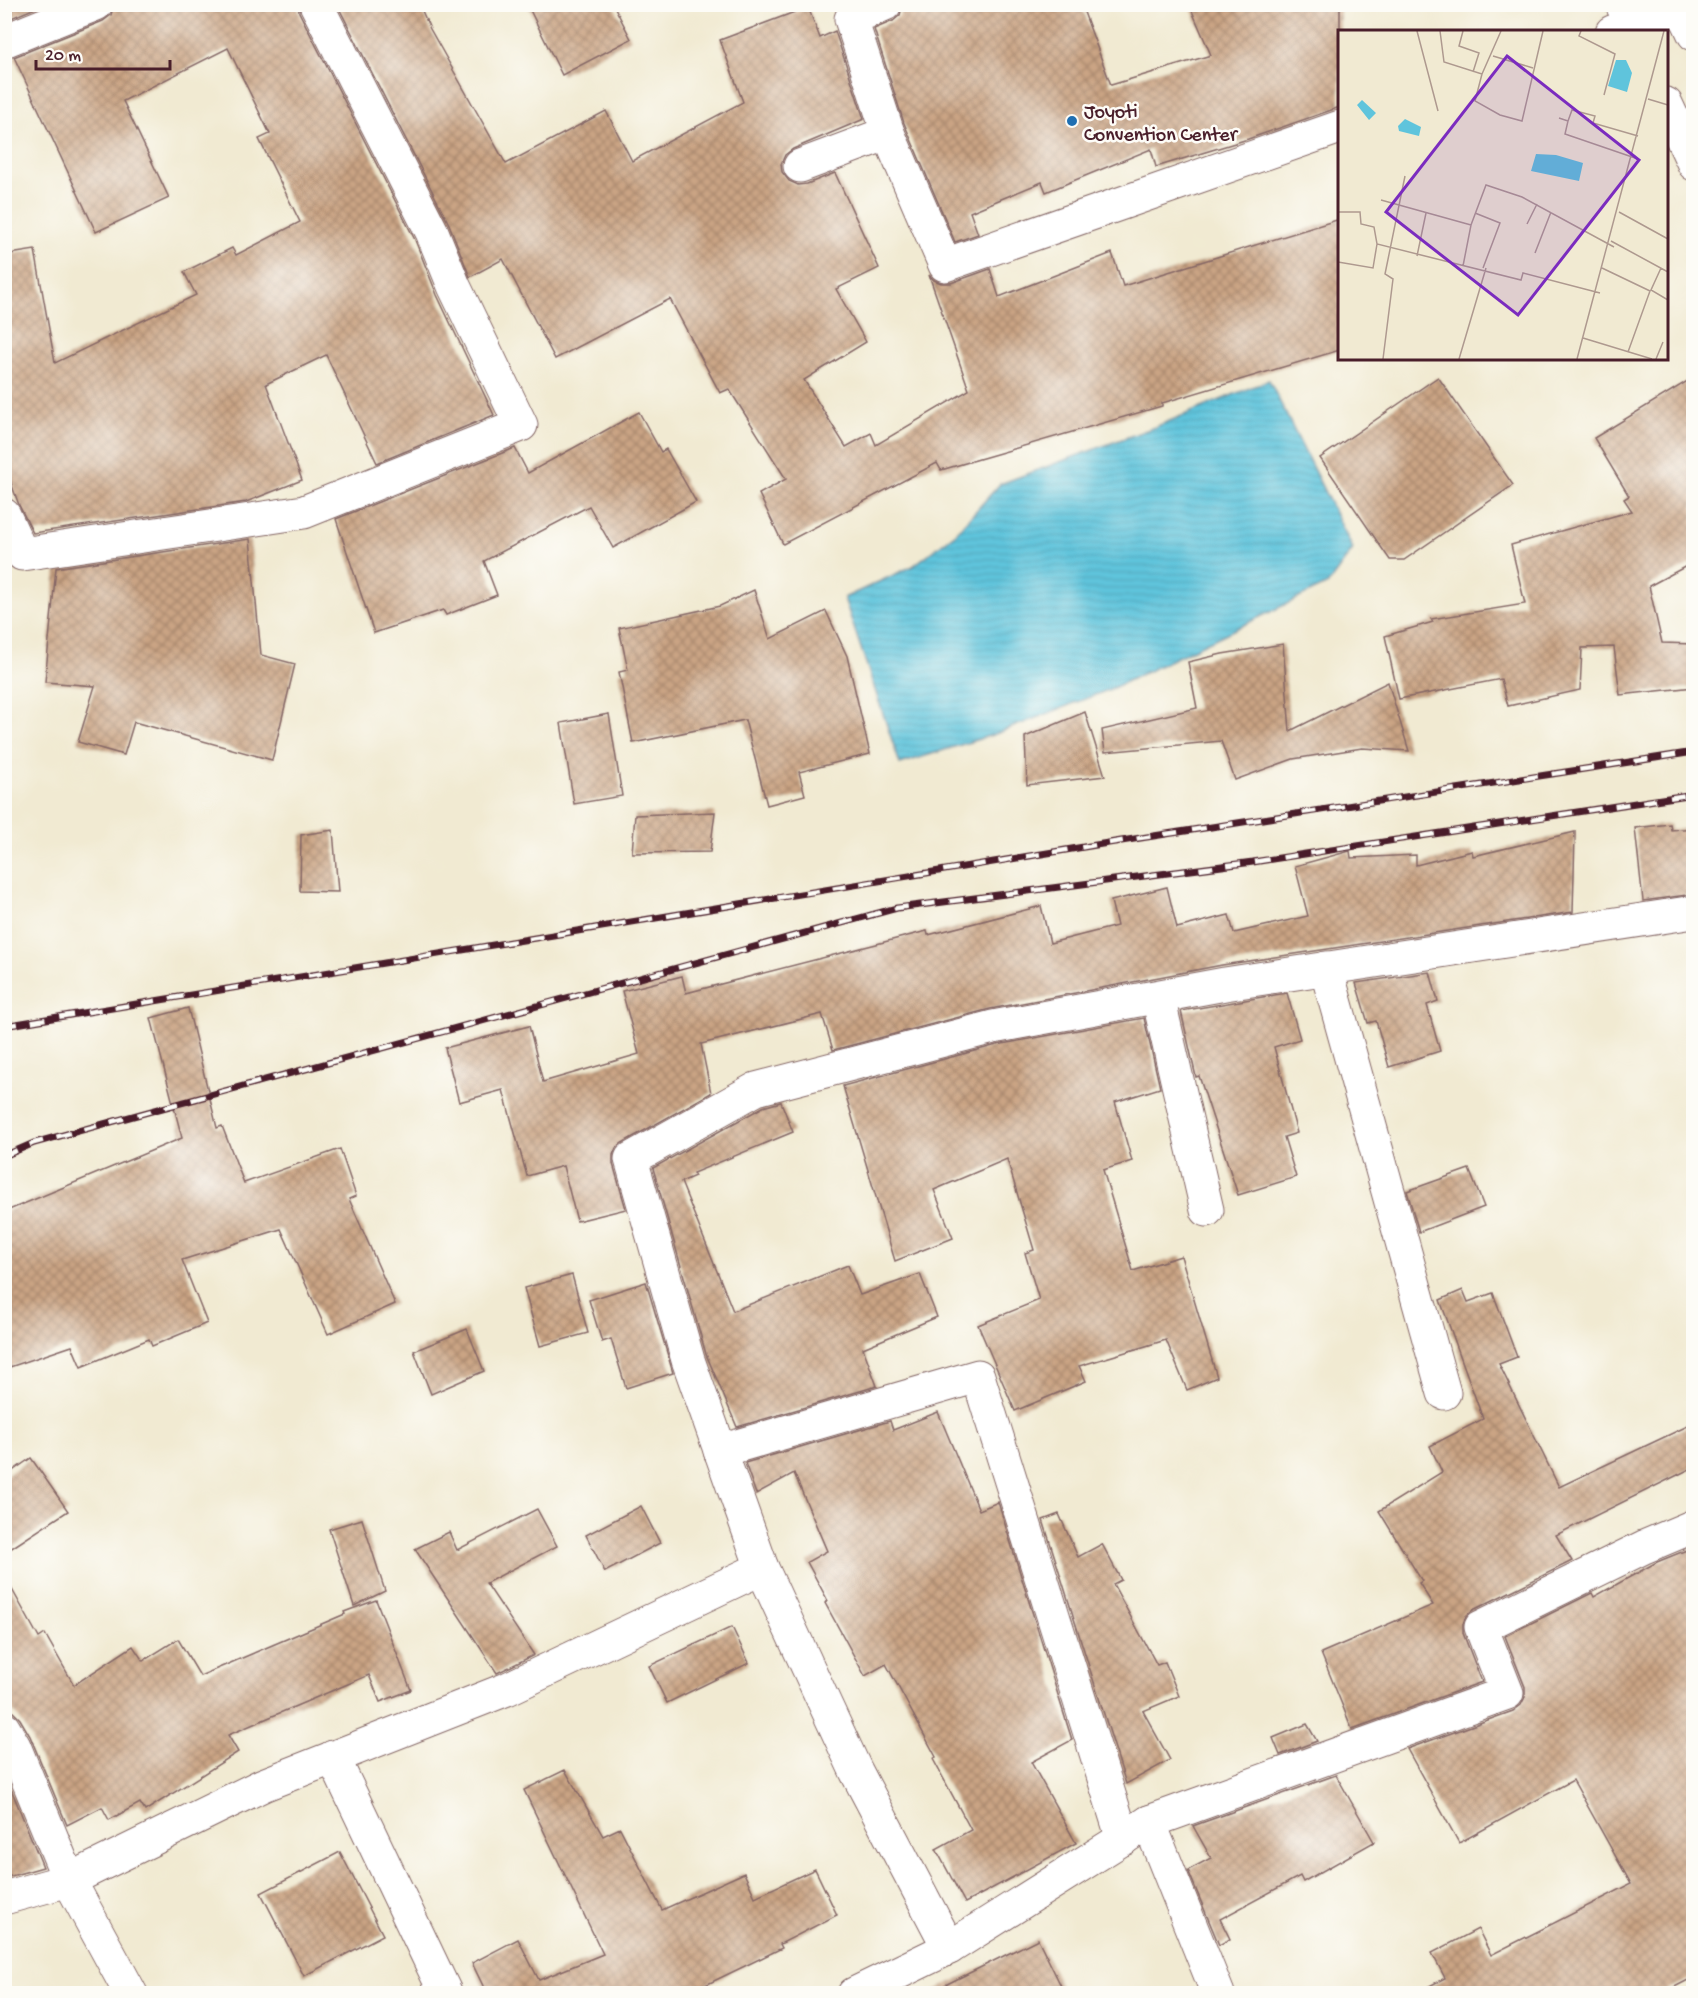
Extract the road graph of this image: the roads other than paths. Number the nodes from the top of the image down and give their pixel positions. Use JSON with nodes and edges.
{"nodes":[{"id":1,"x":96,"y":4,"type":"edge"},
{"id":2,"x":316,"y":4,"type":"edge"},
{"id":3,"x":885,"y":4,"type":"edge"},
{"id":4,"x":1685,"y":15,"type":"edge"},
{"id":5,"x":1625,"y":23,"type":"edge"},
{"id":6,"x":4,"y":41,"type":"edge"},
{"id":7,"x":1668,"y":108,"type":"edge"},
{"id":8,"x":1338,"y":128,"type":"edge"},
{"id":9,"x":888,"y":133,"type":"junction"},
{"id":10,"x":1694,"y":164,"type":"edge"},
{"id":11,"x":800,"y":166,"type":"dead end"},
{"id":12,"x":4,"y":515,"type":"edge"},
{"id":13,"x":1694,"y":912,"type":"edge"},
{"id":14,"x":1326,"y":968,"type":"junction"},
{"id":15,"x":1158,"y":997,"type":"junction"},
{"id":16,"x":1207,"y":1210,"type":"dead end"},
{"id":17,"x":1444,"y":1393,"type":"dead end"},
{"id":18,"x":720,"y":1451,"type":"junction"},
{"id":19,"x":1694,"y":1526,"type":"edge"},
{"id":20,"x":762,"y":1568,"type":"junction"},
{"id":21,"x":4,"y":1729,"type":"edge"},
{"id":22,"x":333,"y":1757,"type":"junction"},
{"id":23,"x":1136,"y":1830,"type":"junction"},
{"id":24,"x":69,"y":1880,"type":"junction"},
{"id":25,"x":4,"y":1898,"type":"edge"},
{"id":26,"x":949,"y":1948,"type":"junction"},
{"id":27,"x":131,"y":1994,"type":"edge"},
{"id":28,"x":446,"y":1994,"type":"edge"},
{"id":29,"x":855,"y":1994,"type":"edge"},
{"id":30,"x":1218,"y":1994,"type":"edge"}],
"edges":[{"from":1,"to":6,"type":"main road"},
{"from":2,"to":12,"type":"main road"},
{"from":3,"to":9,"type":"main road"},
{"from":4,"to":5,"type":"main road"},
{"from":7,"to":10,"type":"main road"},
{"from":8,"to":9,"type":"main road"},
{"from":9,"to":11,"type":"main road"},
{"from":13,"to":14,"type":"main road"},
{"from":14,"to":15,"type":"main road"},
{"from":14,"to":17,"type":"main road"},
{"from":15,"to":16,"type":"main road"},
{"from":15,"to":18,"type":"main road"},
{"from":18,"to":20,"type":"main road"},
{"from":18,"to":23,"type":"main road"},
{"from":19,"to":23,"type":"main road"},
{"from":20,"to":22,"type":"main road"},
{"from":20,"to":26,"type":"main road"},
{"from":21,"to":24,"type":"main road"},
{"from":22,"to":24,"type":"main road"},
{"from":22,"to":28,"type":"main road"},
{"from":23,"to":26,"type":"main road"},
{"from":23,"to":30,"type":"main road"},
{"from":24,"to":25,"type":"main road"},
{"from":24,"to":27,"type":"main road"},
{"from":26,"to":29,"type":"main road"}]}
